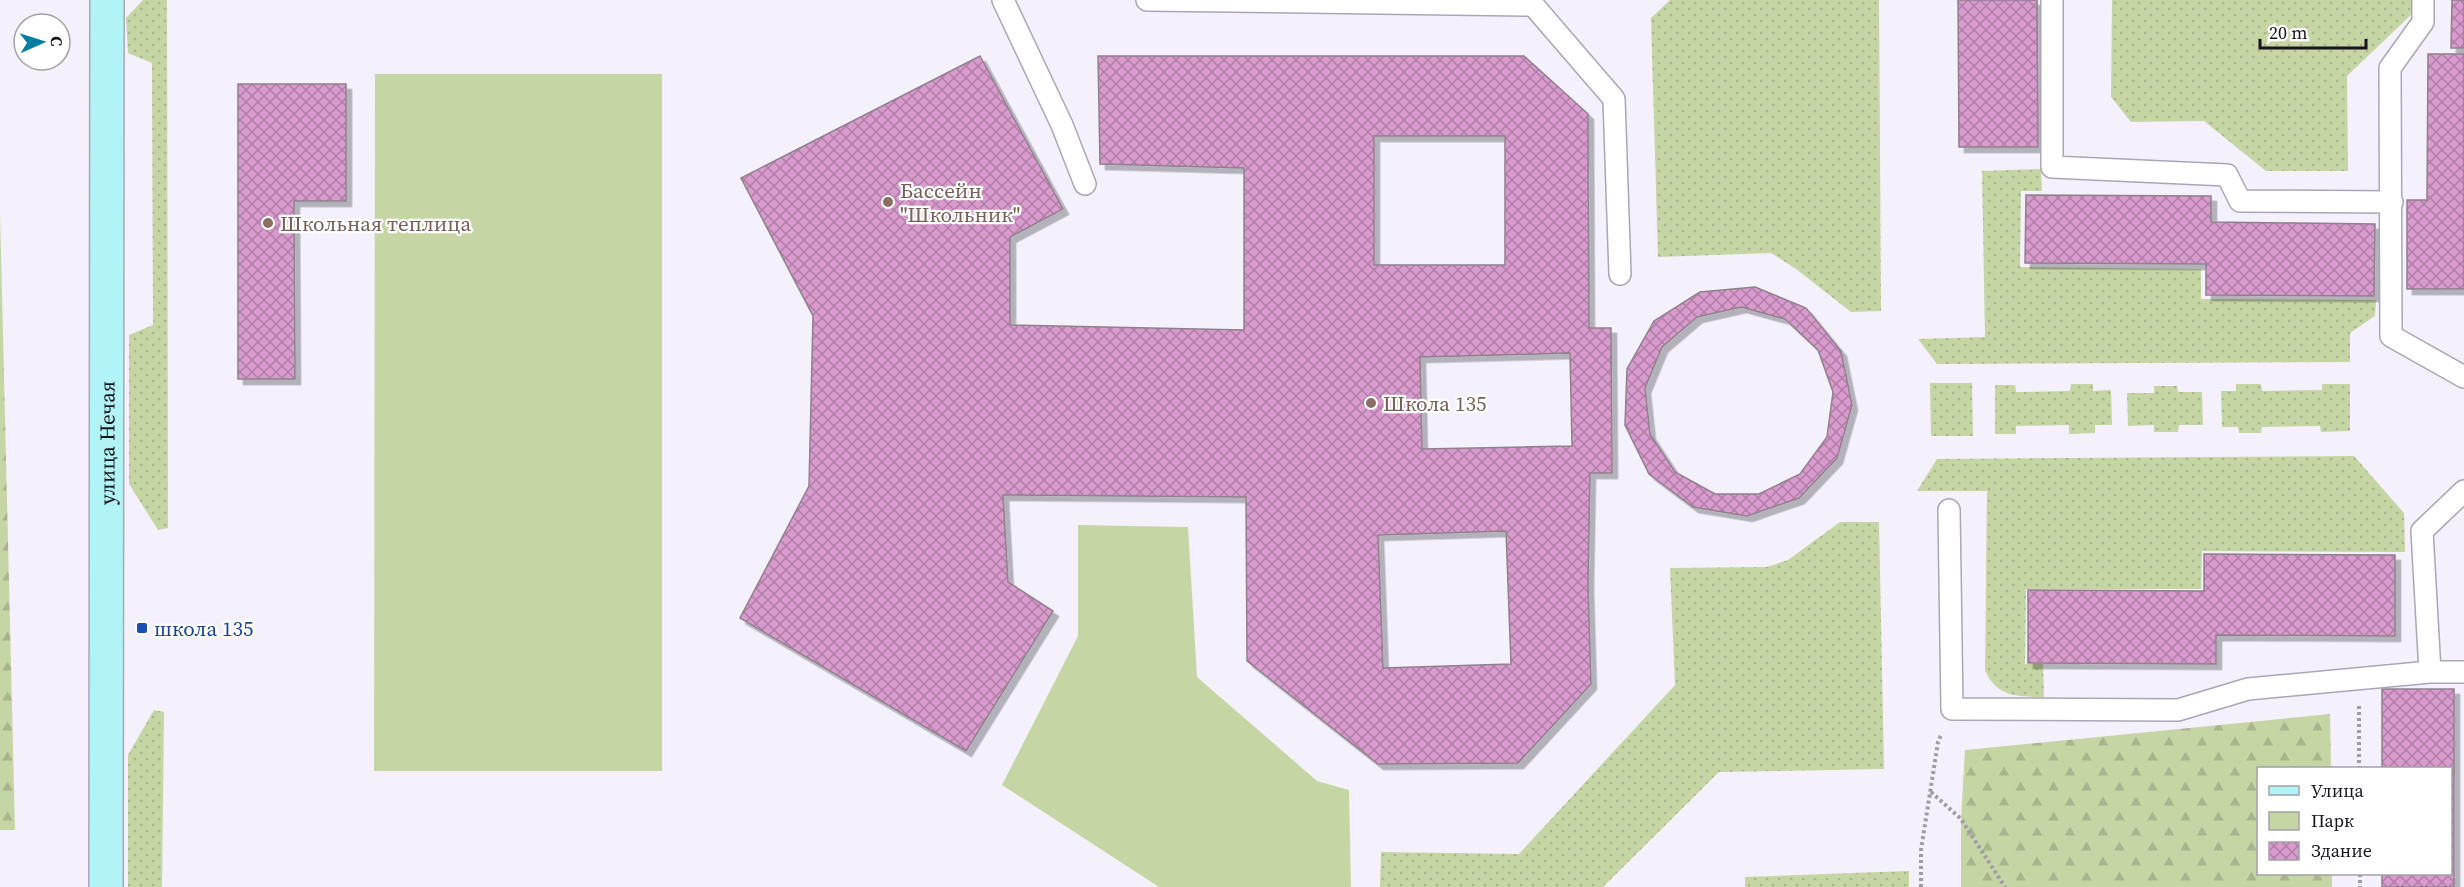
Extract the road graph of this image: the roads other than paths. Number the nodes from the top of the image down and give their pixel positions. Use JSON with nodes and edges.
{"nodes":[{"id":1,"x":107,"y":0,"type":"edge"},
{"id":2,"x":1003,"y":0,"type":"edge"},
{"id":3,"x":1147,"y":0,"type":"edge"},
{"id":4,"x":2052,"y":0,"type":"edge"},
{"id":5,"x":2423,"y":0,"type":"edge"},
{"id":6,"x":1084,"y":184,"type":"dead end"},
{"id":7,"x":2392,"y":202,"type":"junction"},
{"id":8,"x":1620,"y":274,"type":"dead end"},
{"id":9,"x":2464,"y":377,"type":"edge"},
{"id":10,"x":2464,"y":491,"type":"edge"},
{"id":11,"x":1949,"y":510,"type":"dead end"},
{"id":12,"x":2430,"y":672,"type":"junction"},
{"id":13,"x":2464,"y":672,"type":"edge"},
{"id":14,"x":106,"y":887,"type":"edge"}],
"edges":[{"from":1,"to":14,"type":"street","name":"улица Нечая"},
{"from":2,"to":6,"type":"lane"},
{"from":3,"to":8,"type":"lane"},
{"from":4,"to":7,"type":"lane"},
{"from":5,"to":7,"type":"lane"},
{"from":7,"to":9,"type":"lane"},
{"from":10,"to":12,"type":"lane"},
{"from":11,"to":12,"type":"lane"},
{"from":12,"to":13,"type":"lane"}]}
